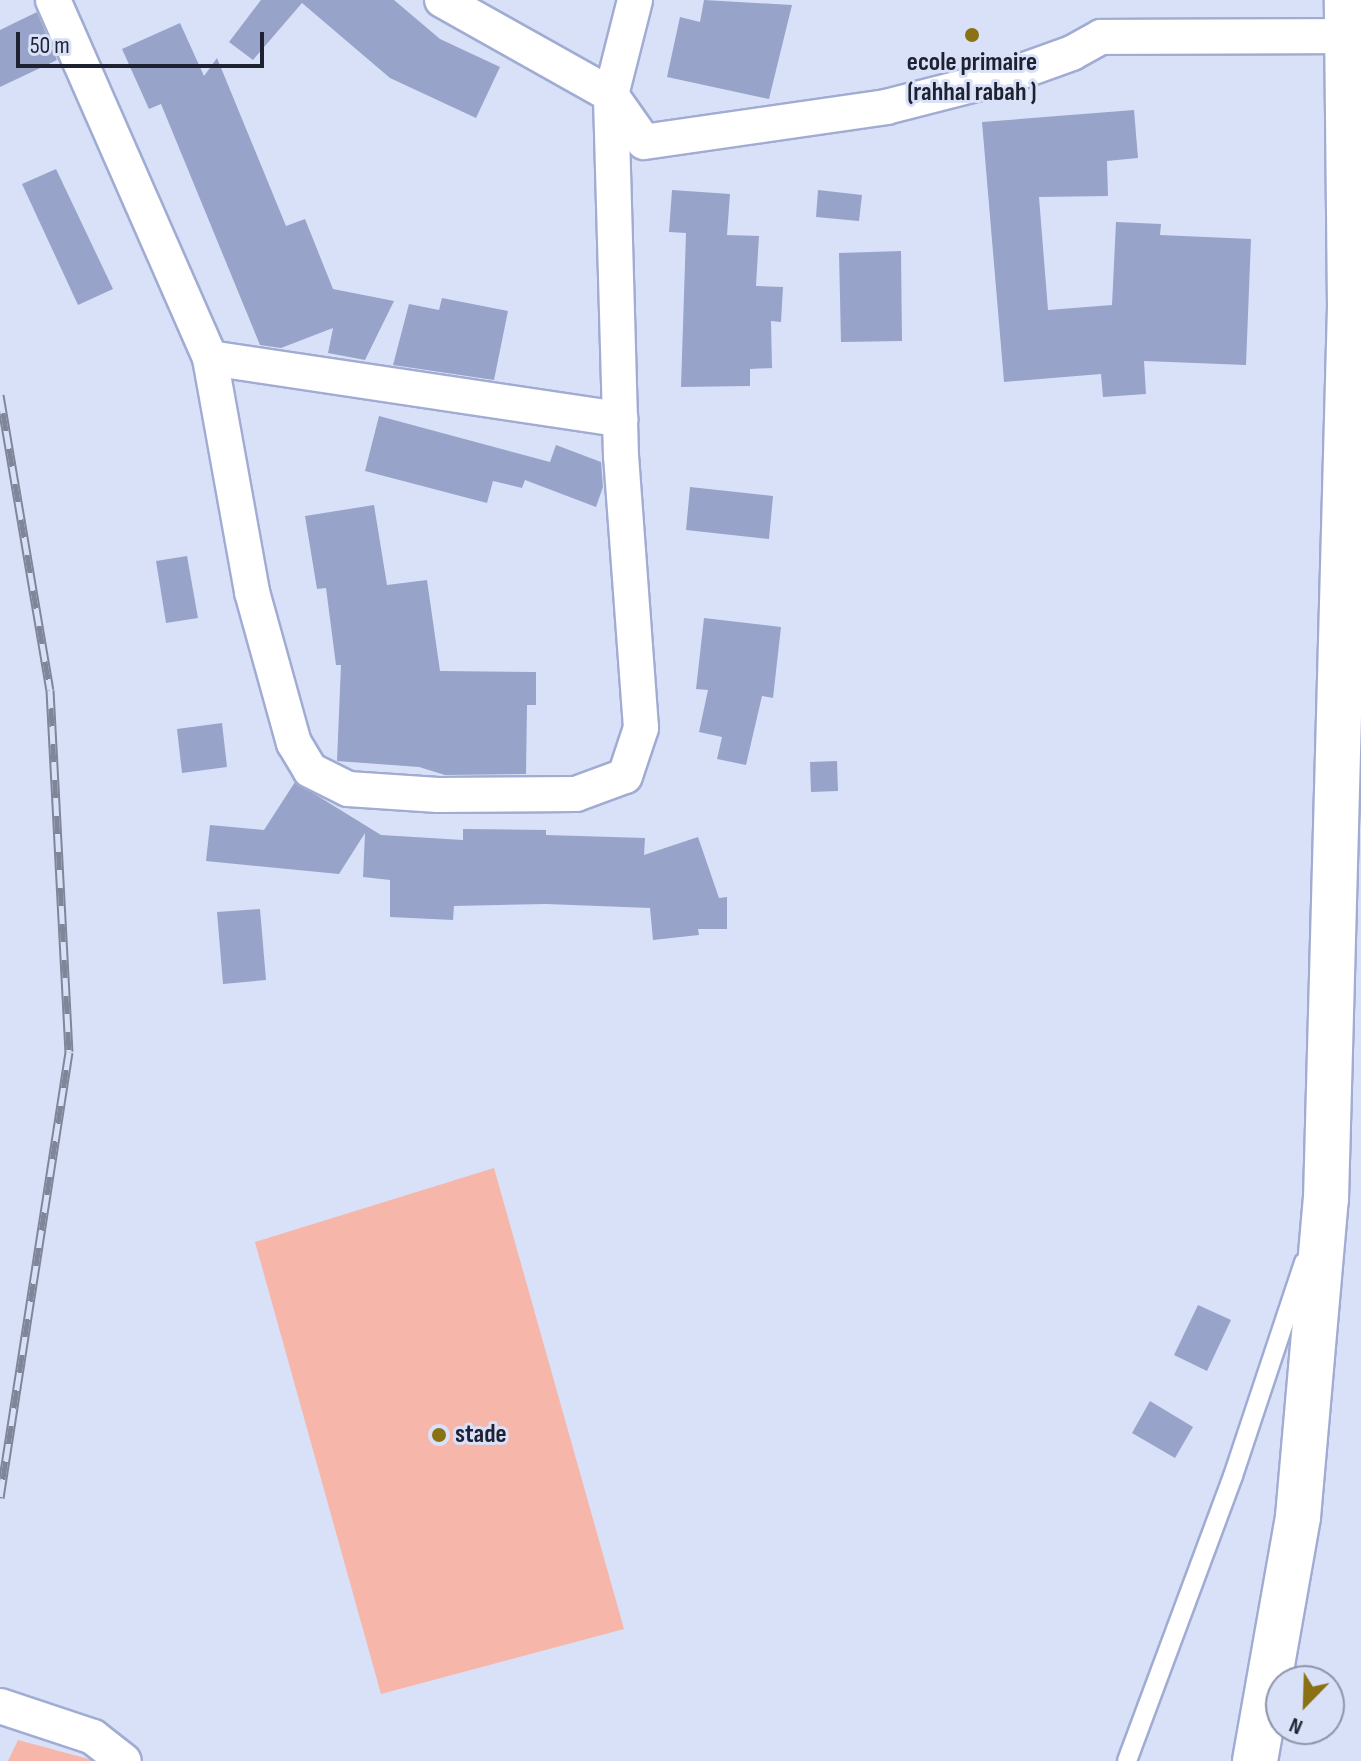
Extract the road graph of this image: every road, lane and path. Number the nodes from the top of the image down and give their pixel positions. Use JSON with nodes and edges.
{"nodes":[{"id":1,"x":53,"y":0,"type":"edge"},
{"id":2,"x":442,"y":0,"type":"edge"},
{"id":3,"x":635,"y":0,"type":"edge"},
{"id":4,"x":1347,"y":18,"type":"edge"},
{"id":5,"x":611,"y":95,"type":"junction"},
{"id":6,"x":210,"y":358,"type":"junction"},
{"id":7,"x":620,"y":419,"type":"junction"},
{"id":8,"x":1326,"y":1199,"type":"junction"},
{"id":9,"x":0,"y":1706,"type":"edge"},
{"id":10,"x":124,"y":1761,"type":"edge"},
{"id":11,"x":1127,"y":1761,"type":"edge"},
{"id":12,"x":1255,"y":1761,"type":"edge"}],
"edges":[{"from":1,"to":6,"type":"street"},
{"from":2,"to":5,"type":"street"},
{"from":3,"to":5,"type":"street"},
{"from":4,"to":5,"type":"street"},
{"from":4,"to":8,"type":"main road"},
{"from":5,"to":7,"type":"street"},
{"from":6,"to":7,"type":"street"},
{"from":6,"to":7,"type":"street"},
{"from":8,"to":11,"type":"lane"},
{"from":8,"to":12,"type":"main road"},
{"from":9,"to":10,"type":"street"}]}
